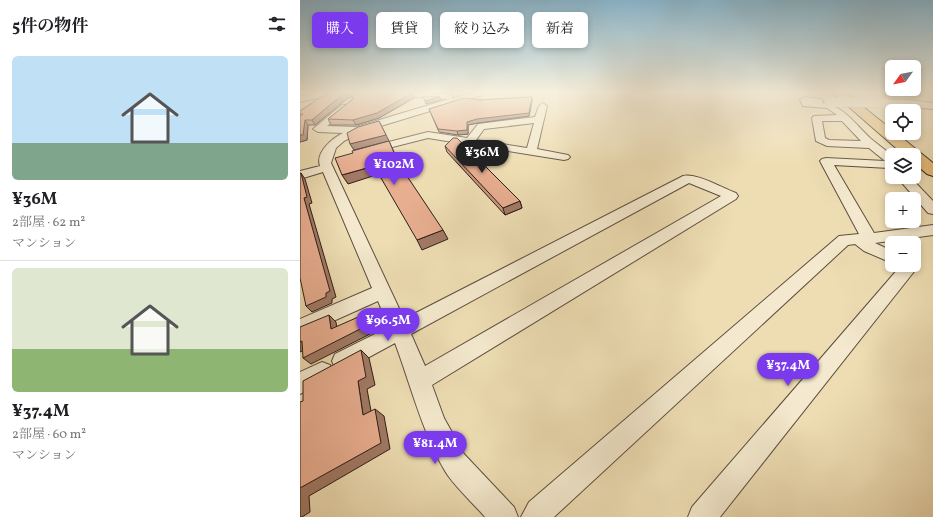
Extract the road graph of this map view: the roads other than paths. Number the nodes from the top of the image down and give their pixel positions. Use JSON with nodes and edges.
{"nodes":[{"id":1,"x":332,"y":117,"type":"edge"},
{"id":2,"x":400,"y":117,"type":"edge"},
{"id":3,"x":860,"y":117,"type":"edge"},
{"id":4,"x":845,"y":118,"type":"joint"},
{"id":5,"x":539,"y":120,"type":"joint"},
{"id":6,"x":357,"y":130,"type":"junction"},
{"id":7,"x":916,"y":140,"type":"edge"},
{"id":8,"x":470,"y":141,"type":"junction"},
{"id":9,"x":873,"y":145,"type":"junction"},
{"id":10,"x":530,"y":151,"type":"junction"},
{"id":11,"x":933,"y":153,"type":"edge"},
{"id":12,"x":356,"y":154,"type":"edge"},
{"id":13,"x":564,"y":157,"type":"dead end"},
{"id":14,"x":885,"y":158,"type":"edge"},
{"id":15,"x":328,"y":164,"type":"junction"},
{"id":16,"x":885,"y":164,"type":"edge"},
{"id":17,"x":933,"y":170,"type":"edge"},
{"id":18,"x":300,"y":175,"type":"edge"},
{"id":19,"x":911,"y":184,"type":"edge"},
{"id":20,"x":933,"y":210,"type":"edge"},
{"id":21,"x":933,"y":230,"type":"edge"},
{"id":22,"x":863,"y":238,"type":"junction"},
{"id":23,"x":885,"y":254,"type":"edge"},
{"id":24,"x":906,"y":272,"type":"edge"},
{"id":25,"x":382,"y":291,"type":"junction"},
{"id":26,"x":300,"y":328,"type":"edge"},
{"id":27,"x":400,"y":330,"type":"junction"},
{"id":28,"x":420,"y":381,"type":"junction"},
{"id":29,"x":300,"y":383,"type":"edge"},
{"id":30,"x":504,"y":517,"type":"edge"},
{"id":31,"x":535,"y":517,"type":"edge"},
{"id":32,"x":702,"y":517,"type":"edge"}],
"edges":[{"from":1,"to":6,"type":"street"},
{"from":2,"to":6,"type":"street"},
{"from":3,"to":17,"type":"highway"},
{"from":4,"to":9,"type":"street"},
{"from":4,"to":9,"type":"street"},
{"from":5,"to":8,"type":"street"},
{"from":5,"to":10,"type":"street"},
{"from":6,"to":15,"type":"street"},
{"from":7,"to":11,"type":"highway"},
{"from":8,"to":10,"type":"street"},
{"from":8,"to":12,"type":"street"},
{"from":9,"to":14,"type":"street"},
{"from":10,"to":13,"type":"street"},
{"from":15,"to":18,"type":"street"},
{"from":15,"to":25,"type":"street"},
{"from":16,"to":22,"type":"street"},
{"from":19,"to":20,"type":"street"},
{"from":21,"to":22,"type":"street"},
{"from":22,"to":23,"type":"street"},
{"from":22,"to":31,"type":"street"},
{"from":24,"to":32,"type":"street"},
{"from":25,"to":26,"type":"street"},
{"from":25,"to":27,"type":"street"},
{"from":27,"to":28,"type":"street"},
{"from":27,"to":28,"type":"street"},
{"from":27,"to":29,"type":"street"},
{"from":28,"to":30,"type":"street"}]}
